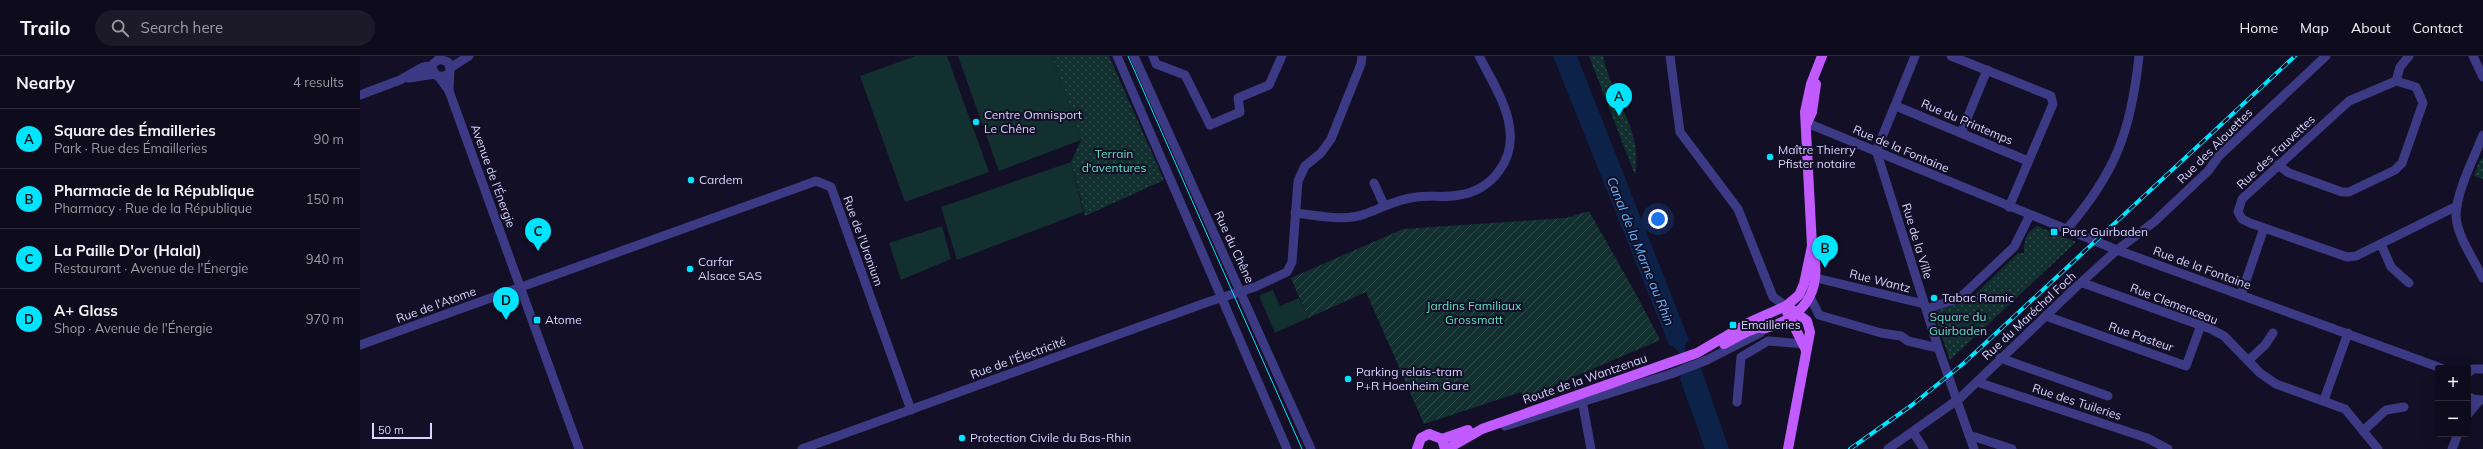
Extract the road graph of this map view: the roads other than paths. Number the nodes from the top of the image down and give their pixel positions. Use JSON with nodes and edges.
{"nodes":[{"id":1,"x":469,"y":56,"type":"edge"},
{"id":2,"x":1117,"y":56,"type":"edge"},
{"id":3,"x":1134,"y":56,"type":"edge"},
{"id":4,"x":1154,"y":56,"type":"edge"},
{"id":5,"x":1282,"y":56,"type":"edge"},
{"id":6,"x":1362,"y":56,"type":"edge"},
{"id":7,"x":1479,"y":56,"type":"edge"},
{"id":8,"x":1670,"y":56,"type":"edge"},
{"id":9,"x":1822,"y":56,"type":"edge"},
{"id":10,"x":1915,"y":56,"type":"edge"},
{"id":11,"x":1951,"y":56,"type":"edge"},
{"id":12,"x":2139,"y":56,"type":"edge"},
{"id":13,"x":2326,"y":56,"type":"edge"},
{"id":14,"x":2409,"y":56,"type":"edge"},
{"id":15,"x":2473,"y":56,"type":"edge"},
{"id":16,"x":447,"y":61,"type":"edge"},
{"id":17,"x":1987,"y":70,"type":"junction"},
{"id":18,"x":436,"y":72,"type":"junction"},
{"id":19,"x":2483,"y":77,"type":"edge"},
{"id":20,"x":2396,"y":81,"type":"junction"},
{"id":21,"x":449,"y":91,"type":"junction"},
{"id":22,"x":360,"y":95,"type":"edge"},
{"id":23,"x":1896,"y":106,"type":"junction"},
{"id":24,"x":1807,"y":123,"type":"junction"},
{"id":25,"x":1962,"y":133,"type":"junction"},
{"id":26,"x":2483,"y":135,"type":"edge"},
{"id":27,"x":2480,"y":150,"type":"edge"},
{"id":28,"x":1877,"y":152,"type":"junction"},
{"id":29,"x":2028,"y":161,"type":"junction"},
{"id":30,"x":2278,"y":165,"type":"junction"},
{"id":31,"x":1374,"y":183,"type":"dead end"},
{"id":32,"x":1384,"y":205,"type":"junction"},
{"id":33,"x":2457,"y":206,"type":"junction"},
{"id":34,"x":2009,"y":207,"type":"junction"},
{"id":35,"x":1295,"y":213,"type":"junction"},
{"id":36,"x":2030,"y":215,"type":"junction"},
{"id":37,"x":2264,"y":228,"type":"junction"},
{"id":38,"x":2067,"y":229,"type":"junction"},
{"id":39,"x":2380,"y":244,"type":"junction"},
{"id":40,"x":2118,"y":250,"type":"junction"},
{"id":41,"x":2482,"y":272,"type":"edge"},
{"id":42,"x":1811,"y":276,"type":"junction"},
{"id":43,"x":2083,"y":283,"type":"junction"},
{"id":44,"x":2409,"y":283,"type":"dead end"},
{"id":45,"x":521,"y":287,"type":"junction"},
{"id":46,"x":1241,"y":292,"type":"junction"},
{"id":47,"x":2241,"y":295,"type":"junction"},
{"id":48,"x":1222,"y":298,"type":"junction"},
{"id":49,"x":1810,"y":299,"type":"junction"},
{"id":50,"x":1786,"y":306,"type":"junction"},
{"id":51,"x":1925,"y":307,"type":"junction"},
{"id":52,"x":1792,"y":315,"type":"junction"},
{"id":53,"x":2046,"y":316,"type":"junction"},
{"id":54,"x":2201,"y":325,"type":"junction"},
{"id":55,"x":2273,"y":332,"type":"dead end"},
{"id":56,"x":2348,"y":333,"type":"junction"},
{"id":57,"x":360,"y":345,"type":"edge"},
{"id":58,"x":1938,"y":346,"type":"junction"},
{"id":59,"x":1805,"y":347,"type":"junction"},
{"id":60,"x":1700,"y":356,"type":"junction"},
{"id":61,"x":2000,"y":358,"type":"junction"},
{"id":62,"x":2248,"y":361,"type":"junction"},
{"id":63,"x":2482,"y":366,"type":"edge"},
{"id":64,"x":2435,"y":367,"type":"edge"},
{"id":65,"x":2471,"y":372,"type":"edge"},
{"id":66,"x":1977,"y":382,"type":"junction"},
{"id":67,"x":2108,"y":396,"type":"dead end"},
{"id":68,"x":2471,"y":397,"type":"edge"},
{"id":69,"x":1582,"y":400,"type":"junction"},
{"id":70,"x":2324,"y":400,"type":"junction"},
{"id":71,"x":2481,"y":400,"type":"edge"},
{"id":72,"x":1957,"y":401,"type":"junction"},
{"id":73,"x":1737,"y":402,"type":"dead end"},
{"id":74,"x":2404,"y":407,"type":"dead end"},
{"id":75,"x":910,"y":410,"type":"junction"},
{"id":76,"x":2471,"y":411,"type":"edge"},
{"id":77,"x":1482,"y":429,"type":"junction"},
{"id":78,"x":2363,"y":431,"type":"junction"},
{"id":79,"x":1913,"y":432,"type":"junction"},
{"id":80,"x":1969,"y":435,"type":"junction"},
{"id":81,"x":2457,"y":437,"type":"edge"},
{"id":82,"x":1444,"y":446,"type":"edge"},
{"id":83,"x":1415,"y":448,"type":"edge"},
{"id":84,"x":578,"y":449,"type":"edge"},
{"id":85,"x":802,"y":449,"type":"edge"},
{"id":86,"x":1287,"y":449,"type":"edge"},
{"id":87,"x":1312,"y":449,"type":"edge"},
{"id":88,"x":1591,"y":449,"type":"edge"},
{"id":89,"x":1788,"y":449,"type":"edge"},
{"id":90,"x":1888,"y":449,"type":"edge"},
{"id":91,"x":1924,"y":449,"type":"edge"},
{"id":92,"x":1974,"y":449,"type":"edge"},
{"id":93,"x":2012,"y":449,"type":"edge"},
{"id":94,"x":2168,"y":449,"type":"edge"},
{"id":95,"x":2378,"y":449,"type":"edge"},
{"id":96,"x":2452,"y":449,"type":"edge"}],
"edges":[{"from":1,"to":16,"type":"street"},
{"from":2,"to":48,"type":"street"},
{"from":3,"to":46,"type":"street","name":"Rue du Chêne"},
{"from":4,"to":5,"type":"street"},
{"from":6,"to":35,"type":"street","name":"Rue de l'Électricité"},
{"from":7,"to":32,"type":"street"},
{"from":8,"to":50,"type":"street"},
{"from":9,"to":24,"type":"main road"},
{"from":10,"to":23,"type":"street"},
{"from":11,"to":17,"type":"street"},
{"from":12,"to":38,"type":"street"},
{"from":13,"to":40,"type":"street","name":"Rue des Alouettes"},
{"from":14,"to":20,"type":"street"},
{"from":15,"to":19,"type":"street"},
{"from":16,"to":18,"type":"street"},
{"from":16,"to":18,"type":"street"},
{"from":16,"to":21,"type":"street","name":"Avenue de l'Énergie"},
{"from":17,"to":25,"type":"street"},
{"from":17,"to":29,"type":"street"},
{"from":18,"to":21,"type":"street","name":"Avenue de l'Énergie"},
{"from":18,"to":22,"type":"street"},
{"from":20,"to":30,"type":"street","name":"Rue des Fauvettes"},
{"from":20,"to":30,"type":"street"},
{"from":21,"to":45,"type":"street","name":"Avenue de l'Énergie"},
{"from":23,"to":25,"type":"street","name":"Rue du Printemps"},
{"from":23,"to":28,"type":"street"},
{"from":24,"to":28,"type":"street","name":"Rue de la Fontaine"},
{"from":24,"to":42,"type":"main road"},
{"from":25,"to":29,"type":"street","name":"Rue du Printemps"},
{"from":26,"to":27,"type":"street"},
{"from":27,"to":33,"type":"street"},
{"from":28,"to":34,"type":"street","name":"Rue de la Fontaine"},
{"from":28,"to":51,"type":"street","name":"Rue de la Ville"},
{"from":29,"to":34,"type":"street"},
{"from":30,"to":37,"type":"street","name":"Rue des Fauvettes"},
{"from":31,"to":32,"type":"street"},
{"from":32,"to":35,"type":"street"},
{"from":33,"to":39,"type":"street","name":"Rue des Fauvettes"},
{"from":33,"to":41,"type":"street"},
{"from":34,"to":36,"type":"street","name":"Rue de la Fontaine"},
{"from":35,"to":46,"type":"street","name":"Rue de l'Électricité"},
{"from":36,"to":38,"type":"street","name":"Rue de la Fontaine"},
{"from":36,"to":51,"type":"street"},
{"from":37,"to":39,"type":"street","name":"Rue des Fauvettes"},
{"from":37,"to":47,"type":"street"},
{"from":38,"to":40,"type":"street","name":"Rue de la Fontaine"},
{"from":39,"to":44,"type":"street"},
{"from":40,"to":43,"type":"street","name":"Rue du Maréchal Foch"},
{"from":40,"to":47,"type":"street","name":"Rue de la Fontaine"},
{"from":42,"to":49,"type":"main road"},
{"from":42,"to":50,"type":"main road"},
{"from":42,"to":51,"type":"street","name":"Rue Wantz"},
{"from":43,"to":53,"type":"street","name":"Rue du Maréchal Foch"},
{"from":43,"to":54,"type":"street","name":"Rue Clemenceau"},
{"from":45,"to":57,"type":"street","name":"Rue de l'Atome"},
{"from":45,"to":75,"type":"street","name":"Rue de l'Uranium"},
{"from":45,"to":84,"type":"street","name":"Avenue de l'Énergie"},
{"from":46,"to":48,"type":"street","name":"Rue de l'Électricité"},
{"from":46,"to":87,"type":"street","name":"Rue du Chêne"},
{"from":47,"to":56,"type":"street","name":"Rue de la Fontaine"},
{"from":48,"to":75,"type":"street","name":"Rue de l'Électricité"},
{"from":48,"to":86,"type":"street"},
{"from":49,"to":52,"type":"main road","name":"Route de la Wantzenau"},
{"from":49,"to":58,"type":"street"},
{"from":50,"to":52,"type":"main road"},
{"from":50,"to":60,"type":"main road","name":"Route de la Wantzenau"},
{"from":51,"to":58,"type":"street","name":"Rue de la Ville"},
{"from":52,"to":59,"type":"main road"},
{"from":52,"to":60,"type":"main road","name":"Route de la Wantzenau"},
{"from":53,"to":54,"type":"street","name":"Rue Pasteur"},
{"from":53,"to":61,"type":"street","name":"Rue du Maréchal Foch"},
{"from":54,"to":62,"type":"street","name":"Rue Clemenceau"},
{"from":55,"to":62,"type":"street"},
{"from":56,"to":64,"type":"street","name":"Rue de la Fontaine"},
{"from":56,"to":70,"type":"street"},
{"from":58,"to":72,"type":"street","name":"Rue de la Ville"},
{"from":59,"to":73,"type":"street"},
{"from":59,"to":89,"type":"main road"},
{"from":60,"to":69,"type":"street","name":"Route de la Wantzenau"},
{"from":60,"to":77,"type":"main road","name":"Route de la Wantzenau"},
{"from":61,"to":66,"type":"street","name":"Rue du Maréchal Foch"},
{"from":61,"to":67,"type":"street"},
{"from":62,"to":70,"type":"street","name":"Rue Clemenceau"},
{"from":63,"to":65,"type":"street"},
{"from":66,"to":72,"type":"street","name":"Rue du Maréchal Foch"},
{"from":66,"to":94,"type":"street","name":"Rue des Tuileries"},
{"from":68,"to":71,"type":"street"},
{"from":69,"to":77,"type":"street","name":"Route de la Wantzenau"},
{"from":69,"to":88,"type":"street"},
{"from":70,"to":78,"type":"street","name":"Rue Clemenceau"},
{"from":71,"to":76,"type":"street"},
{"from":72,"to":79,"type":"street","name":"Rue du Maréchal Foch"},
{"from":72,"to":80,"type":"street","name":"Rue de la Ville"},
{"from":74,"to":78,"type":"street"},
{"from":75,"to":85,"type":"street","name":"Rue de l'Électricité"},
{"from":77,"to":82,"type":"main road","name":"Route de la Wantzenau"},
{"from":78,"to":95,"type":"street","name":"Rue Clemenceau"},
{"from":79,"to":90,"type":"street","name":"Rue du Maréchal Foch"},
{"from":79,"to":91,"type":"street"},
{"from":80,"to":92,"type":"street","name":"Rue de la Ville"},
{"from":80,"to":93,"type":"street"},
{"from":81,"to":96,"type":"street"},
{"from":82,"to":83,"type":"main road","name":"Route de la Wantzenau"}]}
